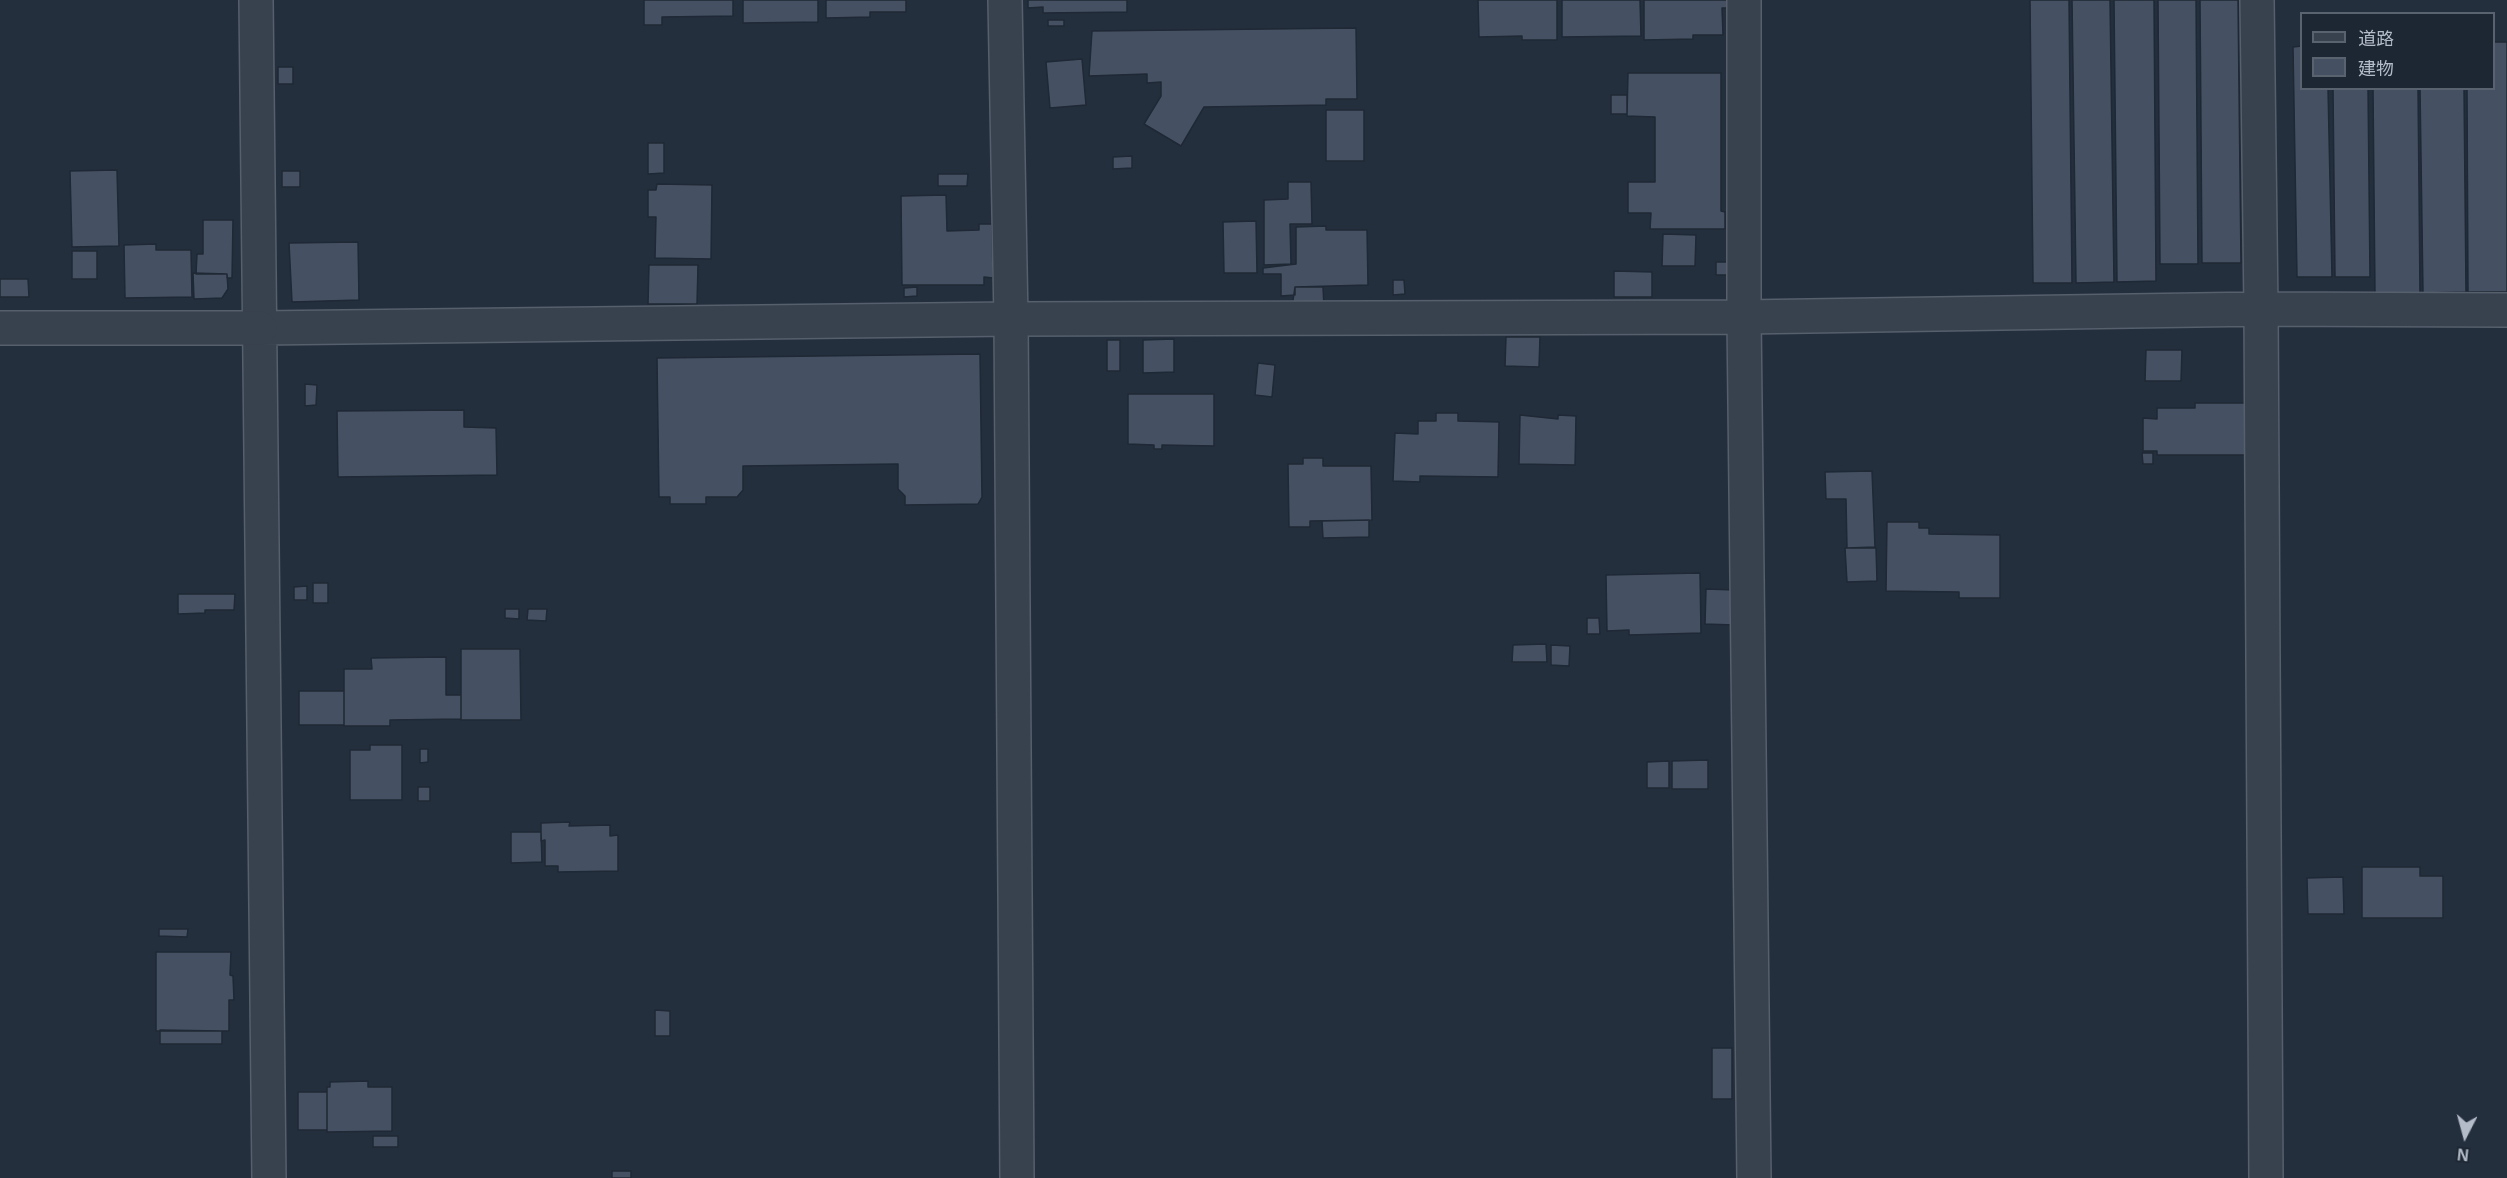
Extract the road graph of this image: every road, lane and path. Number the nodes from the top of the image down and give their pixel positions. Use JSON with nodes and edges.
{"nodes":[{"id":1,"x":256,"y":0,"type":"edge"},
{"id":2,"x":1005,"y":0,"type":"edge"},
{"id":3,"x":1744,"y":0,"type":"edge"},
{"id":4,"x":2257,"y":0,"type":"edge"},
{"id":5,"x":2261,"y":309,"type":"junction"},
{"id":6,"x":2507,"y":310,"type":"edge"},
{"id":7,"x":1744,"y":317,"type":"junction"},
{"id":8,"x":1011,"y":319,"type":"junction"},
{"id":9,"x":0,"y":328,"type":"edge"},
{"id":10,"x":260,"y":328,"type":"junction"},
{"id":11,"x":269,"y":1178,"type":"edge"},
{"id":12,"x":1017,"y":1178,"type":"edge"},
{"id":13,"x":1754,"y":1178,"type":"edge"},
{"id":14,"x":2266,"y":1178,"type":"edge"}],
"edges":[{"from":1,"to":10,"type":"street"},
{"from":2,"to":8,"type":"street"},
{"from":3,"to":7,"type":"street"},
{"from":4,"to":5,"type":"street"},
{"from":5,"to":6,"type":"street"},
{"from":5,"to":7,"type":"street"},
{"from":5,"to":14,"type":"street"},
{"from":7,"to":8,"type":"street"},
{"from":7,"to":13,"type":"street"},
{"from":8,"to":10,"type":"street"},
{"from":8,"to":12,"type":"street"},
{"from":9,"to":10,"type":"street"},
{"from":10,"to":11,"type":"street"}]}
